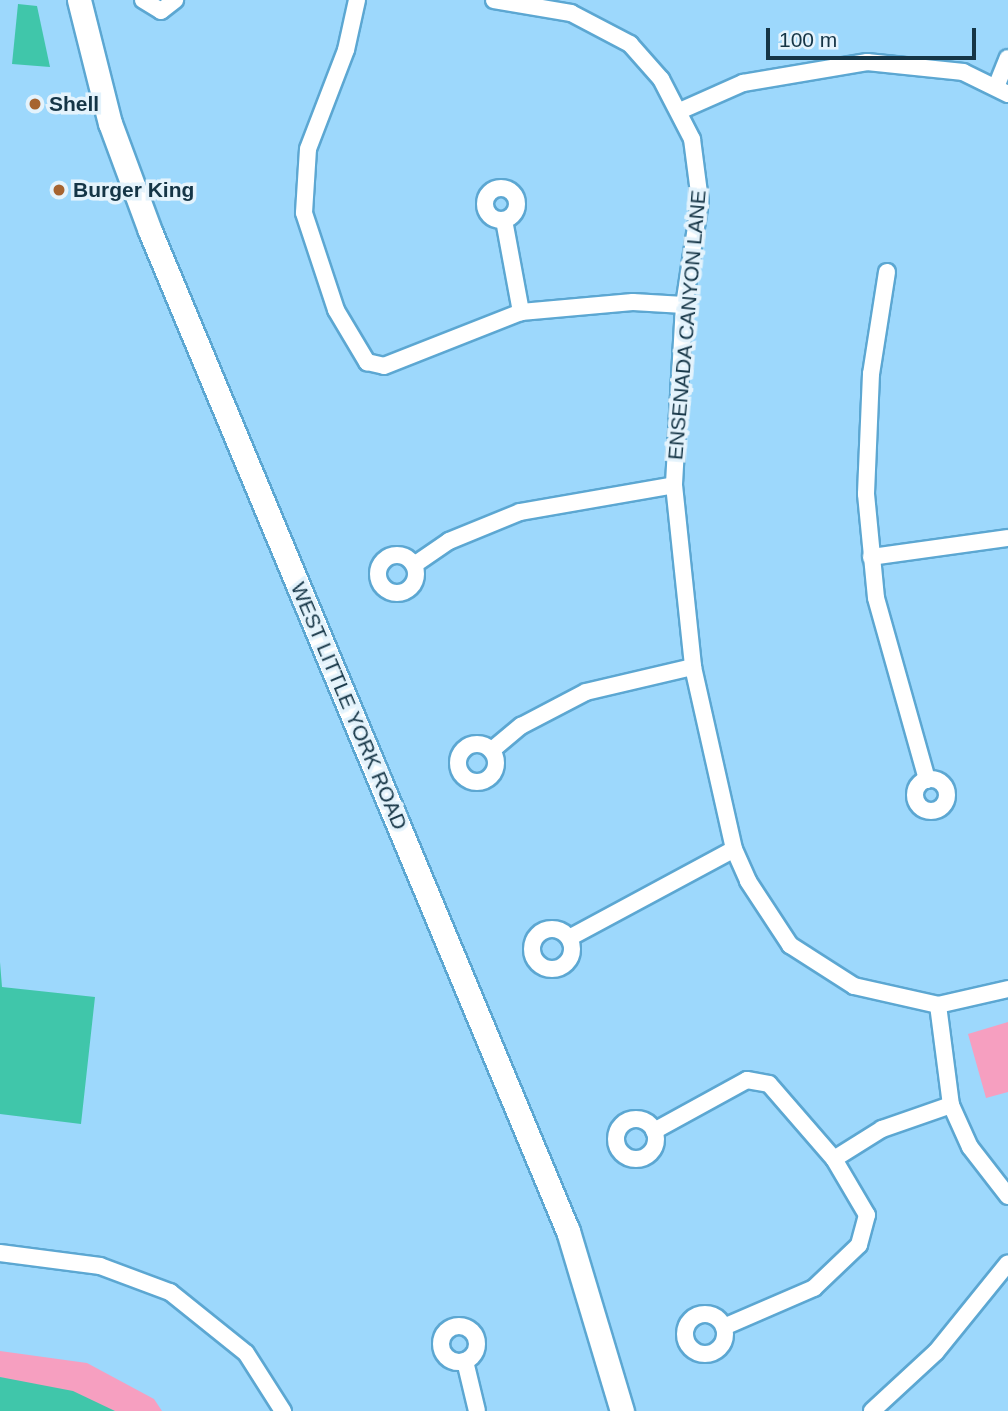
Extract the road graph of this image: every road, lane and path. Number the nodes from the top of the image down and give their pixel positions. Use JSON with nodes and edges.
{"nodes":[{"id":1,"x":79,"y":0,"type":"edge"},
{"id":2,"x":143,"y":0,"type":"edge"},
{"id":3,"x":175,"y":0,"type":"edge"},
{"id":4,"x":357,"y":0,"type":"edge"},
{"id":5,"x":494,"y":0,"type":"edge"},
{"id":6,"x":1008,"y":58,"type":"edge"},
{"id":7,"x":1002,"y":91,"type":"edge"},
{"id":8,"x":682,"y":110,"type":"junction"},
{"id":9,"x":504,"y":220,"type":"dead end"},
{"id":10,"x":887,"y":272,"type":"dead end"},
{"id":11,"x":684,"y":305,"type":"junction"},
{"id":12,"x":521,"y":312,"type":"junction"},
{"id":13,"x":674,"y":485,"type":"junction"},
{"id":14,"x":1008,"y":538,"type":"edge"},
{"id":15,"x":871,"y":557,"type":"junction"},
{"id":16,"x":414,"y":565,"type":"dead end"},
{"id":17,"x":693,"y":667,"type":"junction"},
{"id":18,"x":492,"y":750,"type":"dead end"},
{"id":19,"x":927,"y":780,"type":"dead end"},
{"id":20,"x":734,"y":849,"type":"junction"},
{"id":21,"x":569,"y":938,"type":"dead end"},
{"id":22,"x":1008,"y":989,"type":"edge"},
{"id":23,"x":938,"y":1005,"type":"junction"},
{"id":24,"x":951,"y":1105,"type":"junction"},
{"id":25,"x":654,"y":1131,"type":"dead end"},
{"id":26,"x":834,"y":1159,"type":"junction"},
{"id":27,"x":1008,"y":1196,"type":"edge"},
{"id":28,"x":0,"y":1253,"type":"edge"},
{"id":29,"x":1008,"y":1263,"type":"edge"},
{"id":30,"x":724,"y":1327,"type":"dead end"},
{"id":31,"x":465,"y":1361,"type":"dead end"},
{"id":32,"x":283,"y":1411,"type":"edge"},
{"id":33,"x":477,"y":1411,"type":"edge"},
{"id":34,"x":622,"y":1411,"type":"edge"},
{"id":35,"x":872,"y":1411,"type":"edge"}],
"edges":[{"from":1,"to":34,"type":"main road","name":"WEST LITTLE YORK ROAD"},
{"from":2,"to":3,"type":"street"},
{"from":4,"to":12,"type":"street"},
{"from":5,"to":8,"type":"street"},
{"from":6,"to":7,"type":"street"},
{"from":7,"to":8,"type":"street"},
{"from":8,"to":11,"type":"street","name":"ENSENADA CANYON LANE"},
{"from":9,"to":12,"type":"street"},
{"from":10,"to":15,"type":"street"},
{"from":11,"to":12,"type":"street"},
{"from":11,"to":13,"type":"street","name":"ENSENADA CANYON LANE"},
{"from":13,"to":16,"type":"street"},
{"from":13,"to":17,"type":"street","name":"ENSENADA CANYON LANE"},
{"from":14,"to":15,"type":"street"},
{"from":15,"to":19,"type":"street"},
{"from":17,"to":18,"type":"street"},
{"from":17,"to":20,"type":"street","name":"ENSENADA CANYON LANE"},
{"from":20,"to":21,"type":"street"},
{"from":20,"to":23,"type":"street","name":"ENSENADA CANYON LANE"},
{"from":22,"to":23,"type":"street","name":"ENSENADA CANYON LANE"},
{"from":23,"to":24,"type":"street"},
{"from":24,"to":26,"type":"street"},
{"from":24,"to":27,"type":"street"},
{"from":25,"to":26,"type":"street"},
{"from":26,"to":30,"type":"street"},
{"from":28,"to":32,"type":"street"},
{"from":29,"to":35,"type":"street"},
{"from":31,"to":33,"type":"street"}]}
